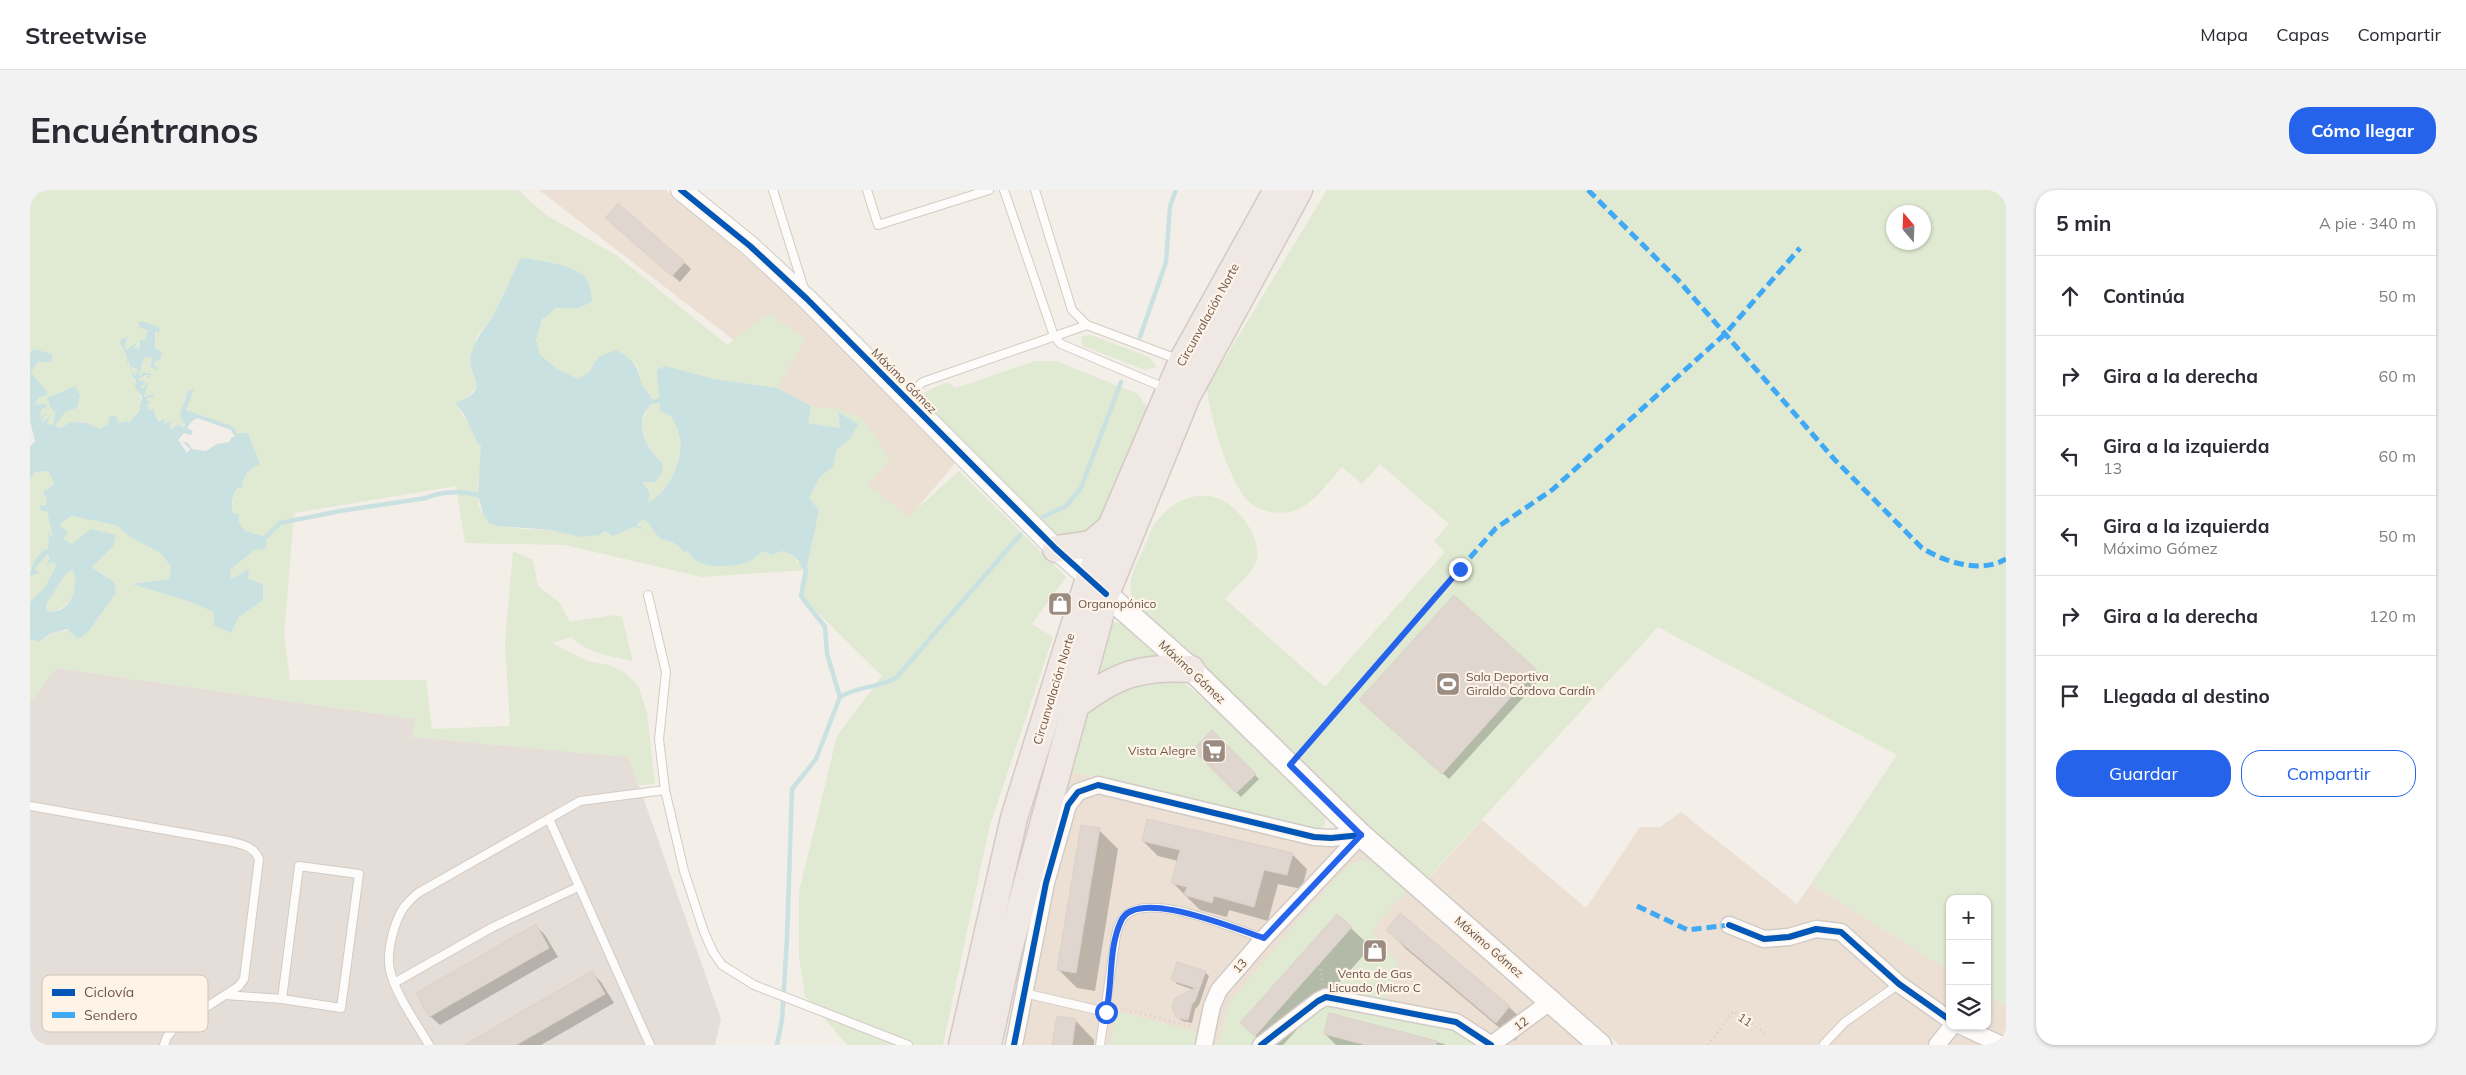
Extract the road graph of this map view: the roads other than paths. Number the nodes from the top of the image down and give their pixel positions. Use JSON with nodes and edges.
{"nodes":[{"id":1,"x":681,"y":190,"type":"edge"},
{"id":2,"x":773,"y":190,"type":"edge"},
{"id":3,"x":867,"y":190,"type":"edge"},
{"id":4,"x":989,"y":190,"type":"edge"},
{"id":5,"x":1004,"y":190,"type":"edge"},
{"id":6,"x":1035,"y":190,"type":"edge"},
{"id":7,"x":1277,"y":190,"type":"edge"},
{"id":8,"x":1299,"y":190,"type":"edge"},
{"id":9,"x":807,"y":298,"type":"junction"},
{"id":10,"x":1087,"y":325,"type":"junction"},
{"id":11,"x":1054,"y":336,"type":"junction"},
{"id":12,"x":1191,"y":365,"type":"junction"},
{"id":13,"x":1178,"y":392,"type":"junction"},
{"id":14,"x":905,"y":397,"type":"junction"},
{"id":15,"x":1109,"y":529,"type":"junction"},
{"id":16,"x":1056,"y":549,"type":"junction"},
{"id":17,"x":1097,"y":586,"type":"junction"},
{"id":18,"x":648,"y":595,"type":"dead end"},
{"id":19,"x":1190,"y":668,"type":"junction"},
{"id":20,"x":1075,"y":706,"type":"junction"},
{"id":21,"x":665,"y":790,"type":"junction"},
{"id":22,"x":30,"y":806,"type":"edge"},
{"id":23,"x":550,"y":818,"type":"junction"},
{"id":24,"x":1361,"y":835,"type":"junction"},
{"id":25,"x":578,"y":887,"type":"junction"},
{"id":26,"x":1729,"y":925,"type":"dead end"},
{"id":27,"x":1264,"y":938,"type":"junction"},
{"id":28,"x":394,"y":983,"type":"junction"},
{"id":29,"x":1899,"y":984,"type":"junction"},
{"id":30,"x":1024,"y":993,"type":"junction"},
{"id":31,"x":226,"y":995,"type":"junction"},
{"id":32,"x":282,"y":999,"type":"junction"},
{"id":33,"x":1550,"y":1002,"type":"junction"},
{"id":34,"x":208,"y":1006,"type":"edge"},
{"id":35,"x":1107,"y":1008,"type":"junction"},
{"id":36,"x":1946,"y":1017,"type":"edge"},
{"id":37,"x":1949,"y":1030,"type":"edge"},
{"id":38,"x":1970,"y":1030,"type":"edge"},
{"id":39,"x":171,"y":1032,"type":"edge"},
{"id":40,"x":1206,"y":1038,"type":"edge"},
{"id":41,"x":1824,"y":1044,"type":"dead end"},
{"id":42,"x":164,"y":1045,"type":"edge"},
{"id":43,"x":429,"y":1045,"type":"edge"},
{"id":44,"x":650,"y":1045,"type":"edge"},
{"id":45,"x":908,"y":1045,"type":"edge"},
{"id":46,"x":962,"y":1045,"type":"edge"},
{"id":47,"x":988,"y":1045,"type":"edge"},
{"id":48,"x":1014,"y":1045,"type":"edge"},
{"id":49,"x":1100,"y":1045,"type":"edge"},
{"id":50,"x":1261,"y":1045,"type":"edge"},
{"id":51,"x":1492,"y":1045,"type":"edge"},
{"id":52,"x":1600,"y":1045,"type":"edge"},
{"id":53,"x":1937,"y":1045,"type":"edge"},
{"id":54,"x":2002,"y":1045,"type":"edge"}],
"edges":[{"from":1,"to":9,"type":"street","name":"Máximo Gómez"},
{"from":2,"to":9,"type":"lane"},
{"from":3,"to":4,"type":"lane"},
{"from":5,"to":11,"type":"lane"},
{"from":6,"to":10,"type":"lane"},
{"from":7,"to":12,"type":"highway","name":"Circunvalación Norte"},
{"from":8,"to":12,"type":"highway","name":"Circunvalación Norte"},
{"from":9,"to":14,"type":"street","name":"Máximo Gómez"},
{"from":10,"to":11,"type":"lane"},
{"from":10,"to":12,"type":"lane"},
{"from":11,"to":13,"type":"lane"},
{"from":11,"to":14,"type":"lane"},
{"from":12,"to":13,"type":"highway","name":"Circunvalación Norte"},
{"from":13,"to":15,"type":"highway","name":"Circunvalación Norte"},
{"from":13,"to":17,"type":"highway","name":"Circunvalación Norte"},
{"from":14,"to":16,"type":"street","name":"Máximo Gómez"},
{"from":15,"to":16,"type":"highway"},
{"from":15,"to":17,"type":"highway","name":"Circunvalación Norte"},
{"from":16,"to":17,"type":"street","name":"Máximo Gómez"},
{"from":17,"to":19,"type":"main road","name":"Máximo Gómez"},
{"from":17,"to":20,"type":"highway","name":"Circunvalación Norte"},
{"from":17,"to":46,"type":"highway","name":"Circunvalación Norte"},
{"from":18,"to":21,"type":"lane"},
{"from":19,"to":20,"type":"highway"},
{"from":19,"to":24,"type":"main road","name":"Máximo Gómez"},
{"from":20,"to":47,"type":"highway","name":"Circunvalación Norte"},
{"from":21,"to":23,"type":"lane"},
{"from":21,"to":45,"type":"lane"},
{"from":22,"to":31,"type":"lane"},
{"from":23,"to":25,"type":"lane"},
{"from":23,"to":28,"type":"lane"},
{"from":24,"to":27,"type":"street","name":"13"},
{"from":24,"to":30,"type":"street"},
{"from":24,"to":33,"type":"main road","name":"Máximo Gómez"},
{"from":25,"to":28,"type":"lane"},
{"from":25,"to":44,"type":"lane"},
{"from":26,"to":29,"type":"street"},
{"from":27,"to":35,"type":"lane"},
{"from":27,"to":40,"type":"street","name":"13"},
{"from":28,"to":43,"type":"lane"},
{"from":29,"to":36,"type":"street"},
{"from":29,"to":41,"type":"lane"},
{"from":30,"to":35,"type":"lane"},
{"from":30,"to":48,"type":"street"},
{"from":31,"to":32,"type":"lane"},
{"from":31,"to":34,"type":"lane"},
{"from":32,"to":32,"type":"lane"},
{"from":33,"to":51,"type":"street","name":"12"},
{"from":33,"to":52,"type":"main road","name":"Máximo Gómez"},
{"from":35,"to":49,"type":"lane"},
{"from":37,"to":53,"type":"street"},
{"from":38,"to":54,"type":"street"},
{"from":39,"to":42,"type":"lane"},
{"from":50,"to":51,"type":"street"}]}
